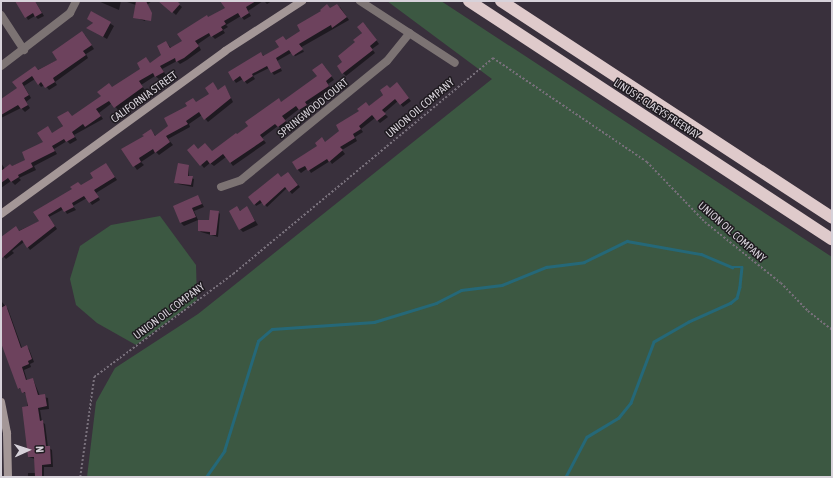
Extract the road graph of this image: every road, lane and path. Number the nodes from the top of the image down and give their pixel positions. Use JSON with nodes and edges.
{"nodes":[{"id":1,"x":76,"y":1,"type":"edge"},
{"id":2,"x":302,"y":1,"type":"edge"},
{"id":3,"x":360,"y":1,"type":"edge"},
{"id":4,"x":469,"y":1,"type":"edge"},
{"id":5,"x":501,"y":1,"type":"edge"},
{"id":6,"x":1,"y":15,"type":"edge"},
{"id":7,"x":410,"y":33,"type":"junction"},
{"id":8,"x":24,"y":50,"type":"junction"},
{"id":9,"x":455,"y":63,"type":"dead end"},
{"id":10,"x":1,"y":66,"type":"edge"},
{"id":11,"x":221,"y":187,"type":"dead end"},
{"id":12,"x":1,"y":214,"type":"edge"},
{"id":13,"x":832,"y":218,"type":"edge"},
{"id":14,"x":832,"y":239,"type":"edge"},
{"id":15,"x":832,"y":330,"type":"edge"},
{"id":16,"x":1,"y":402,"type":"edge"},
{"id":17,"x":8,"y":477,"type":"edge"},
{"id":18,"x":80,"y":477,"type":"edge"}],
"edges":[{"from":1,"to":8,"type":"street"},
{"from":2,"to":12,"type":"street","name":"CALIFORNIA STREET"},
{"from":3,"to":7,"type":"street"},
{"from":4,"to":14,"type":"highway","name":"LINUS F. CLAEYS FREEWAY"},
{"from":5,"to":13,"type":"highway","name":"LINUS F. CLAEYS FREEWAY"},
{"from":6,"to":8,"type":"street"},
{"from":7,"to":9,"type":"street"},
{"from":7,"to":11,"type":"street","name":"SPRINGWOOD COURT"},
{"from":8,"to":10,"type":"street"},
{"from":15,"to":18,"type":"path","name":"UNION OIL COMPANY"},
{"from":16,"to":17,"type":"street"}]}
